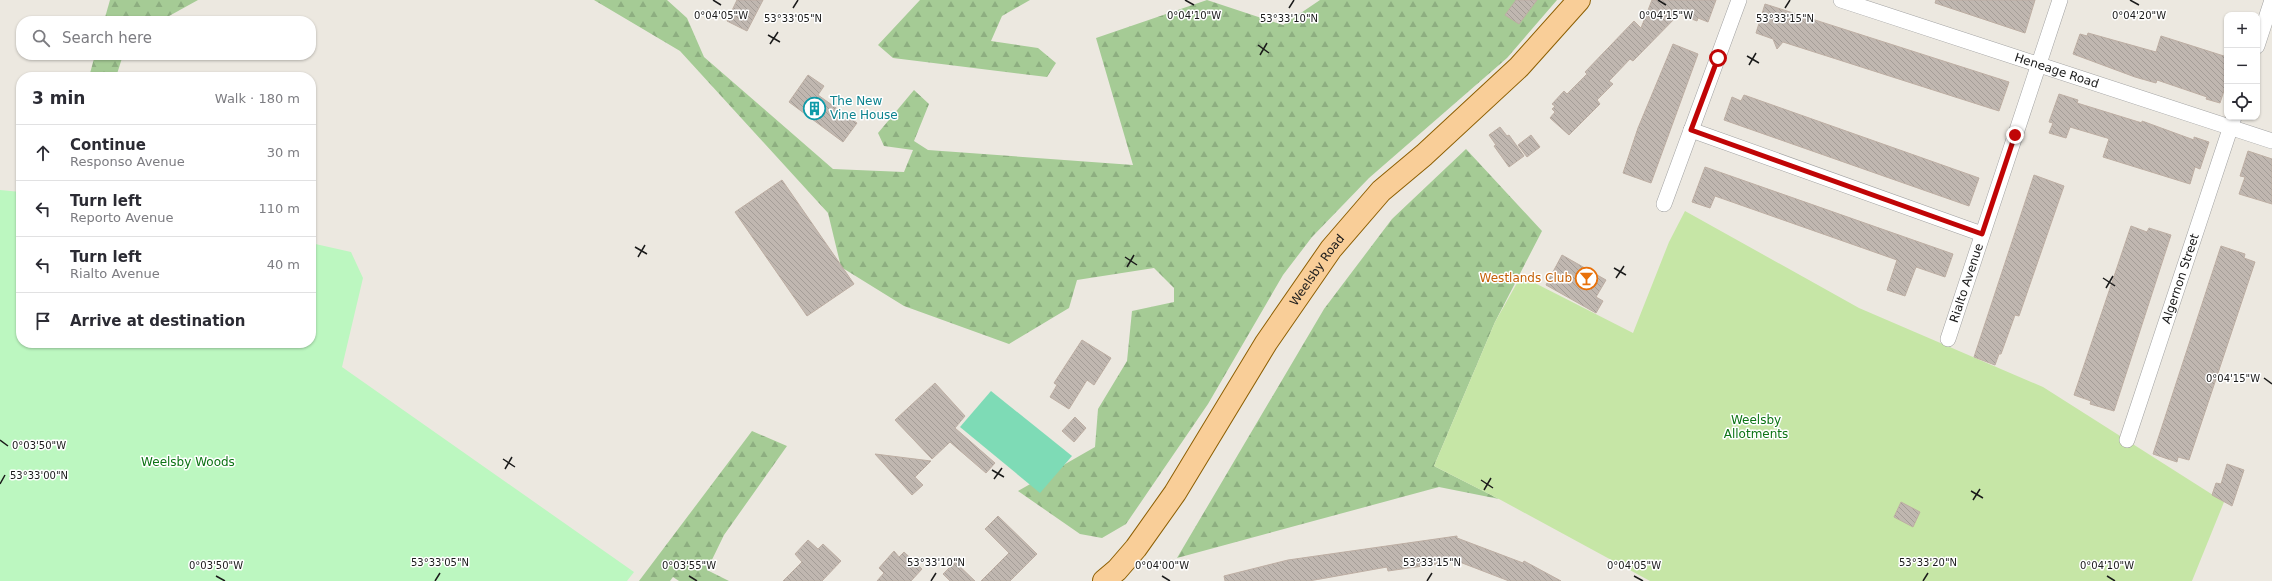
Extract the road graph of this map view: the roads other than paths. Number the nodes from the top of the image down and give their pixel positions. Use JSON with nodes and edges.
{"nodes":[{"id":1,"x":1579,"y":0,"type":"edge"},
{"id":2,"x":1739,"y":0,"type":"edge"},
{"id":3,"x":1841,"y":0,"type":"edge"},
{"id":4,"x":2060,"y":0,"type":"edge"},
{"id":5,"x":2272,"y":0,"type":"edge"},
{"id":6,"x":2260,"y":37,"type":"edge"},
{"id":7,"x":2039,"y":65,"type":"junction"},
{"id":8,"x":2232,"y":123,"type":"edge"},
{"id":9,"x":1691,"y":130,"type":"junction"},
{"id":10,"x":2272,"y":141,"type":"edge"},
{"id":11,"x":1664,"y":204,"type":"dead end"},
{"id":12,"x":1982,"y":234,"type":"junction"},
{"id":13,"x":1948,"y":339,"type":"dead end"},
{"id":14,"x":2127,"y":440,"type":"dead end"},
{"id":15,"x":1104,"y":581,"type":"edge"}],
"edges":[{"from":1,"to":15,"type":"main road","name":"Weelsby Road"},
{"from":2,"to":9,"type":"street"},
{"from":3,"to":7,"type":"street","name":"Heneage Road"},
{"from":4,"to":7,"type":"street","name":"Rialto Avenue"},
{"from":5,"to":6,"type":"street"},
{"from":7,"to":8,"type":"street","name":"Heneage Road"},
{"from":7,"to":12,"type":"street","name":"Rialto Avenue"},
{"from":8,"to":10,"type":"street","name":"Heneage Road"},
{"from":8,"to":14,"type":"street","name":"Algernon Street"},
{"from":9,"to":11,"type":"street"},
{"from":9,"to":12,"type":"street"},
{"from":12,"to":13,"type":"street","name":"Rialto Avenue"}]}
